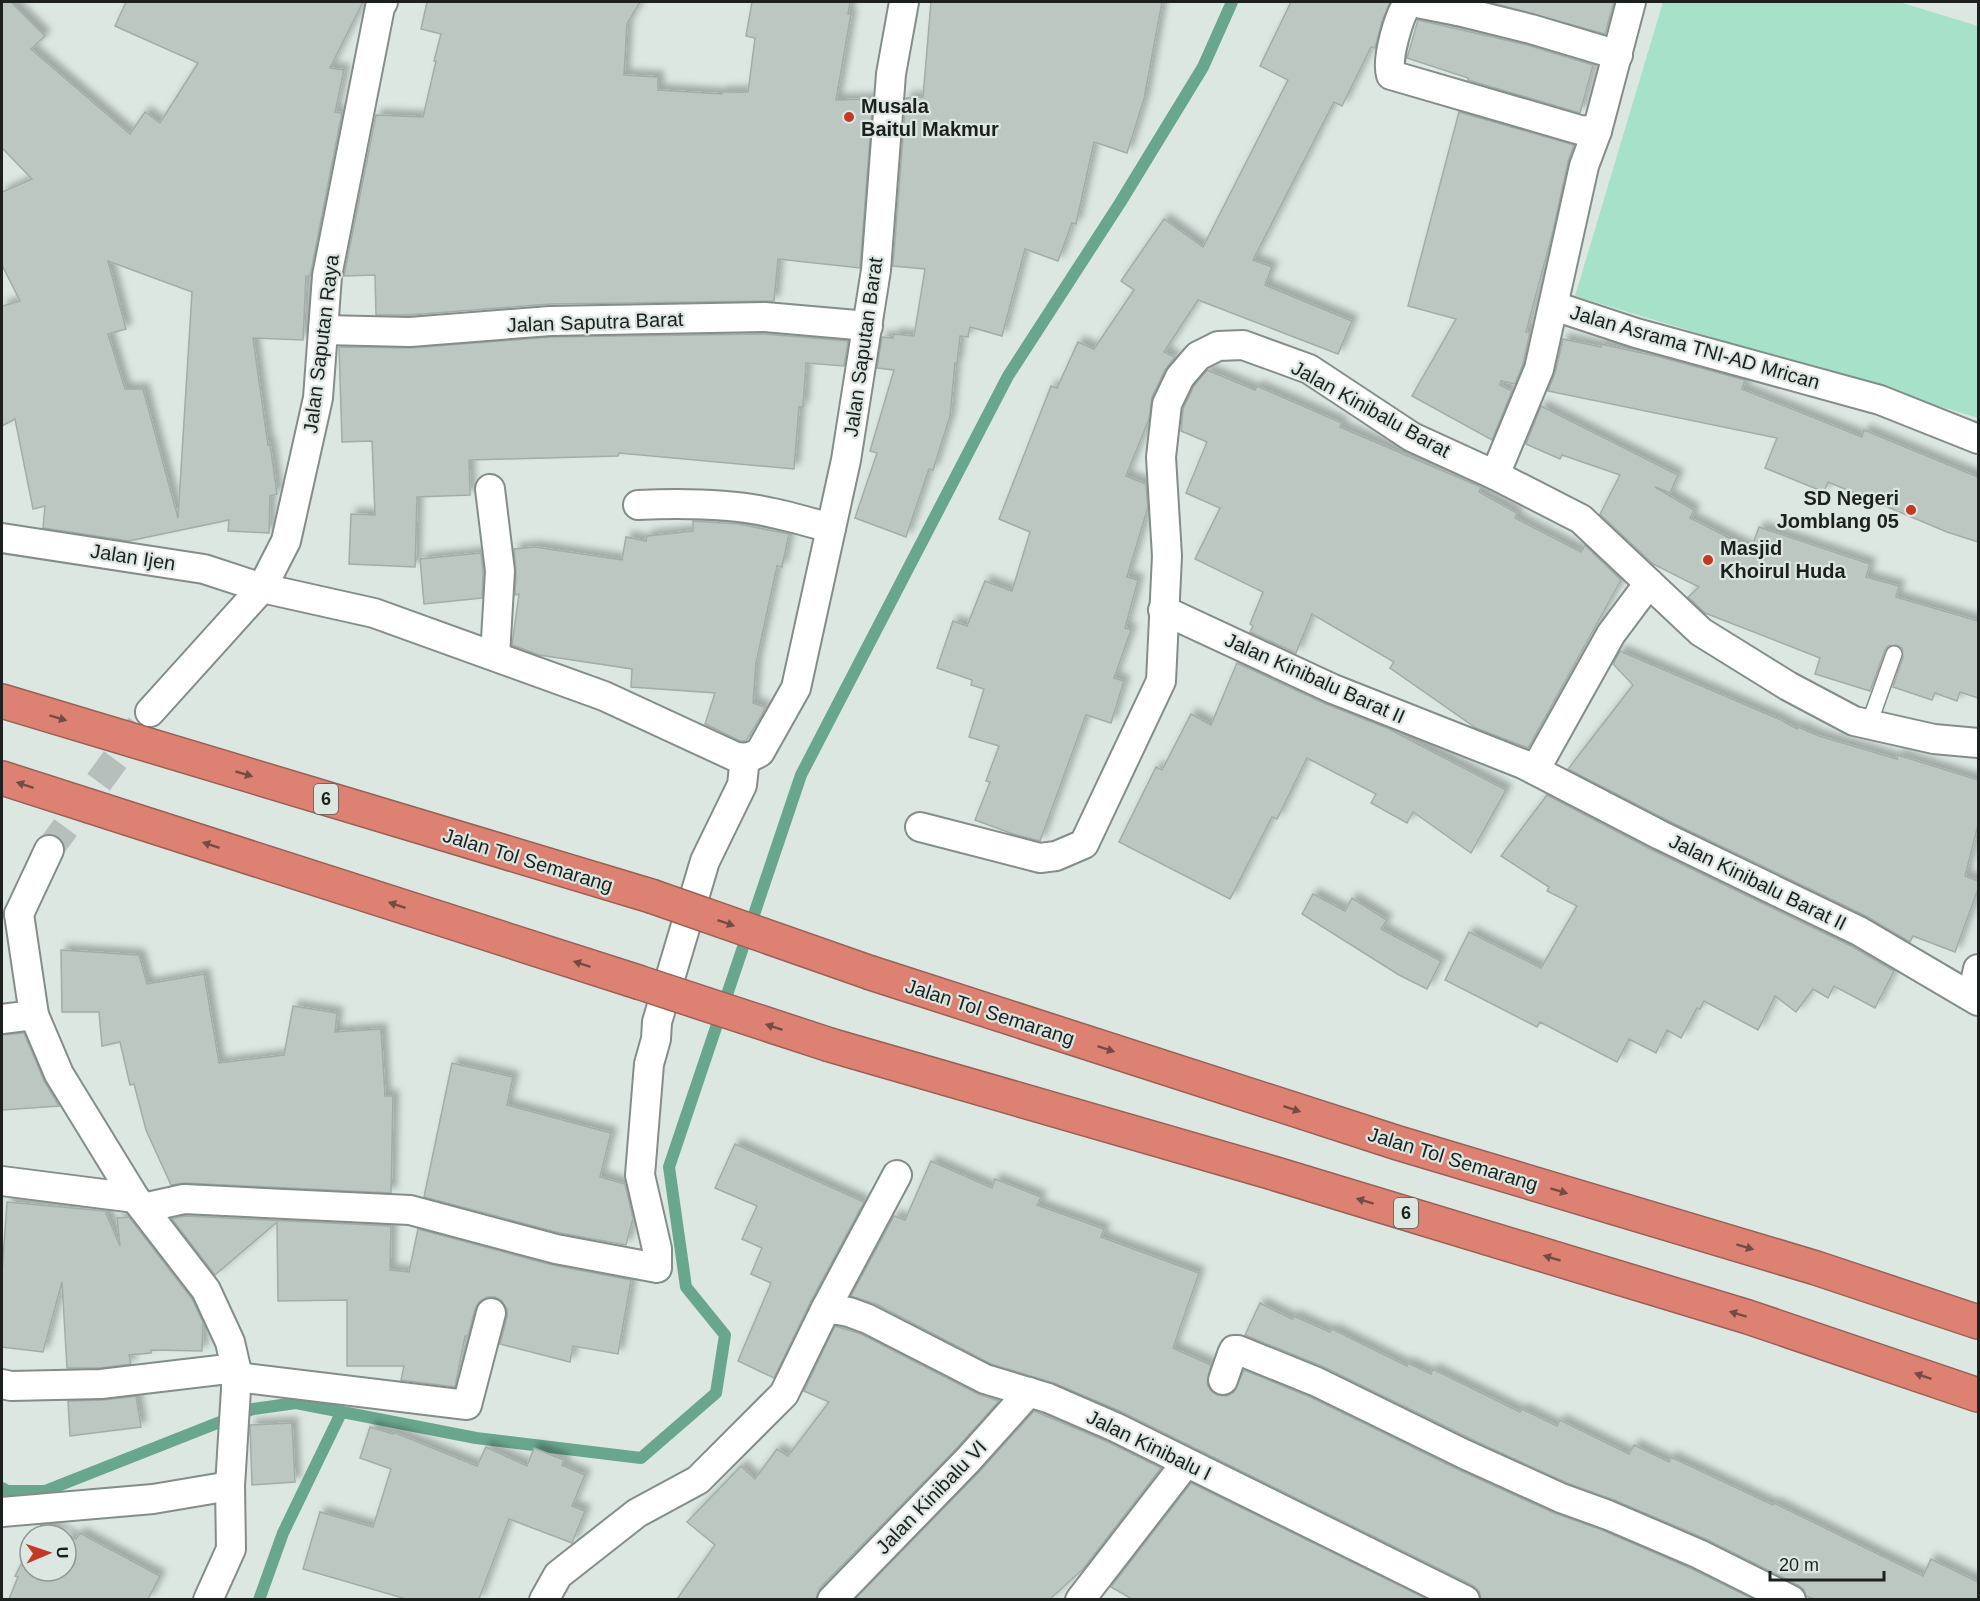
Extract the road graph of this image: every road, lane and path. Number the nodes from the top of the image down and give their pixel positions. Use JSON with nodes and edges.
{"nodes":[{"id":1,"x":383,"y":2,"type":"edge"},
{"id":2,"x":904,"y":2,"type":"edge"},
{"id":3,"x":1411,"y":2,"type":"edge"},
{"id":4,"x":1632,"y":2,"type":"edge"},
{"id":5,"x":1460,"y":6,"type":"edge"},
{"id":6,"x":1618,"y":55,"type":"junction"},
{"id":7,"x":1597,"y":131,"type":"junction"},
{"id":8,"x":1554,"y":306,"type":"junction"},
{"id":9,"x":868,"y":326,"type":"junction"},
{"id":10,"x":323,"y":330,"type":"junction"},
{"id":11,"x":1978,"y":439,"type":"edge"},
{"id":12,"x":1495,"y":475,"type":"junction"},
{"id":13,"x":490,"y":489,"type":"dead end"},
{"id":14,"x":638,"y":505,"type":"dead end"},
{"id":15,"x":831,"y":528,"type":"junction"},
{"id":16,"x":2,"y":538,"type":"edge"},
{"id":17,"x":1649,"y":583,"type":"junction"},
{"id":18,"x":262,"y":588,"type":"junction"},
{"id":19,"x":1163,"y":610,"type":"junction"},
{"id":20,"x":1894,"y":654,"type":"dead end"},
{"id":21,"x":495,"y":656,"type":"junction"},
{"id":22,"x":2,"y":701,"type":"edge"},
{"id":23,"x":150,"y":712,"type":"tunnel mouth"},
{"id":24,"x":1869,"y":724,"type":"junction"},
{"id":25,"x":1978,"y":743,"type":"edge"},
{"id":26,"x":745,"y":758,"type":"junction"},
{"id":27,"x":1534,"y":770,"type":"junction"},
{"id":28,"x":2,"y":778,"type":"edge"},
{"id":29,"x":920,"y":827,"type":"dead end"},
{"id":30,"x":49,"y":850,"type":"tunnel mouth"},
{"id":31,"x":10,"y":912,"type":"edge"},
{"id":32,"x":1976,"y":988,"type":"edge"},
{"id":33,"x":34,"y":1015,"type":"junction"},
{"id":34,"x":2,"y":1019,"type":"edge"},
{"id":35,"x":897,"y":1175,"type":"dead end"},
{"id":36,"x":2,"y":1181,"type":"edge"},
{"id":37,"x":139,"y":1203,"type":"junction"},
{"id":38,"x":826,"y":1308,"type":"junction"},
{"id":39,"x":491,"y":1313,"type":"dead end"},
{"id":40,"x":1978,"y":1322,"type":"edge"},
{"id":41,"x":236,"y":1378,"type":"junction"},
{"id":42,"x":1223,"y":1380,"type":"dead end"},
{"id":43,"x":2,"y":1384,"type":"edge"},
{"id":44,"x":1029,"y":1392,"type":"junction"},
{"id":45,"x":1978,"y":1395,"type":"edge"},
{"id":46,"x":1186,"y":1463,"type":"junction"},
{"id":47,"x":230,"y":1486,"type":"junction"},
{"id":48,"x":2,"y":1512,"type":"edge"},
{"id":49,"x":1087,"y":1597,"type":"edge"},
{"id":50,"x":208,"y":1599,"type":"edge"},
{"id":51,"x":543,"y":1599,"type":"edge"},
{"id":52,"x":832,"y":1599,"type":"edge"},
{"id":53,"x":1465,"y":1599,"type":"edge"},
{"id":54,"x":1791,"y":1599,"type":"edge"}],
"edges":[{"from":1,"to":10,"type":"street","name":"Jalan Saputan Raya"},
{"from":2,"to":9,"type":"street","name":"Jalan Saputan Barat"},
{"from":3,"to":5,"type":"street"},
{"from":3,"to":7,"type":"street"},
{"from":4,"to":6,"type":"street","name":"Jalan Asrama TNI-AD Mrican"},
{"from":5,"to":6,"type":"street"},
{"from":6,"to":7,"type":"street","name":"Jalan Asrama TNI-AD Mrican"},
{"from":7,"to":8,"type":"street","name":"Jalan Asrama TNI-AD Mrican"},
{"from":8,"to":11,"type":"street","name":"Jalan Asrama TNI-AD Mrican"},
{"from":8,"to":12,"type":"street"},
{"from":9,"to":10,"type":"street","name":"Jalan Saputra Barat"},
{"from":9,"to":15,"type":"street","name":"Jalan Saputan Barat"},
{"from":10,"to":18,"type":"street","name":"Jalan Saputan Raya"},
{"from":12,"to":17,"type":"street","name":"Jalan Kinibalu Barat"},
{"from":12,"to":19,"type":"street","name":"Jalan Kinibalu Barat"},
{"from":13,"to":21,"type":"street"},
{"from":14,"to":15,"type":"street"},
{"from":15,"to":26,"type":"street","name":"Jalan Saputan Barat"},
{"from":16,"to":18,"type":"street","name":"Jalan Ijen"},
{"from":17,"to":24,"type":"street","name":"Jalan Kinibalu Barat"},
{"from":17,"to":27,"type":"street"},
{"from":18,"to":21,"type":"street","name":"Jalan Ijen"},
{"from":18,"to":23,"type":"street","name":"Jalan Saputan Raya"},
{"from":19,"to":27,"type":"street","name":"Jalan Kinibalu Barat II"},
{"from":19,"to":29,"type":"street","name":"Jalan Kinibalu Barat"},
{"from":20,"to":24,"type":"lane"},
{"from":21,"to":26,"type":"street","name":"Jalan Ijen"},
{"from":22,"to":40,"type":"highway","name":"Jalan Tol Semarang","number":"6","one_way":true,"bridge":true},
{"from":24,"to":25,"type":"street","name":"Jalan Kinibalu Barat"},
{"from":26,"to":37,"type":"street"},
{"from":27,"to":32,"type":"street","name":"Jalan Kinibalu Barat II"},
{"from":45,"to":28,"type":"highway","number":"6","one_way":true,"bridge":true},
{"from":30,"to":31,"type":"street"},
{"from":31,"to":33,"type":"street"},
{"from":33,"to":34,"type":"street"},
{"from":33,"to":37,"type":"street"},
{"from":35,"to":38,"type":"street"},
{"from":36,"to":37,"type":"street"},
{"from":37,"to":41,"type":"street"},
{"from":38,"to":44,"type":"street","name":"Jalan Kinibalu I"},
{"from":38,"to":51,"type":"street"},
{"from":39,"to":41,"type":"street"},
{"from":41,"to":43,"type":"street"},
{"from":41,"to":47,"type":"street"},
{"from":42,"to":54,"type":"street"},
{"from":44,"to":46,"type":"street","name":"Jalan Kinibalu I"},
{"from":44,"to":52,"type":"street","name":"Jalan Kinibalu VI"},
{"from":46,"to":49,"type":"street"},
{"from":46,"to":53,"type":"street","name":"Jalan Kinibalu I"},
{"from":47,"to":48,"type":"street"},
{"from":47,"to":50,"type":"street"}]}
